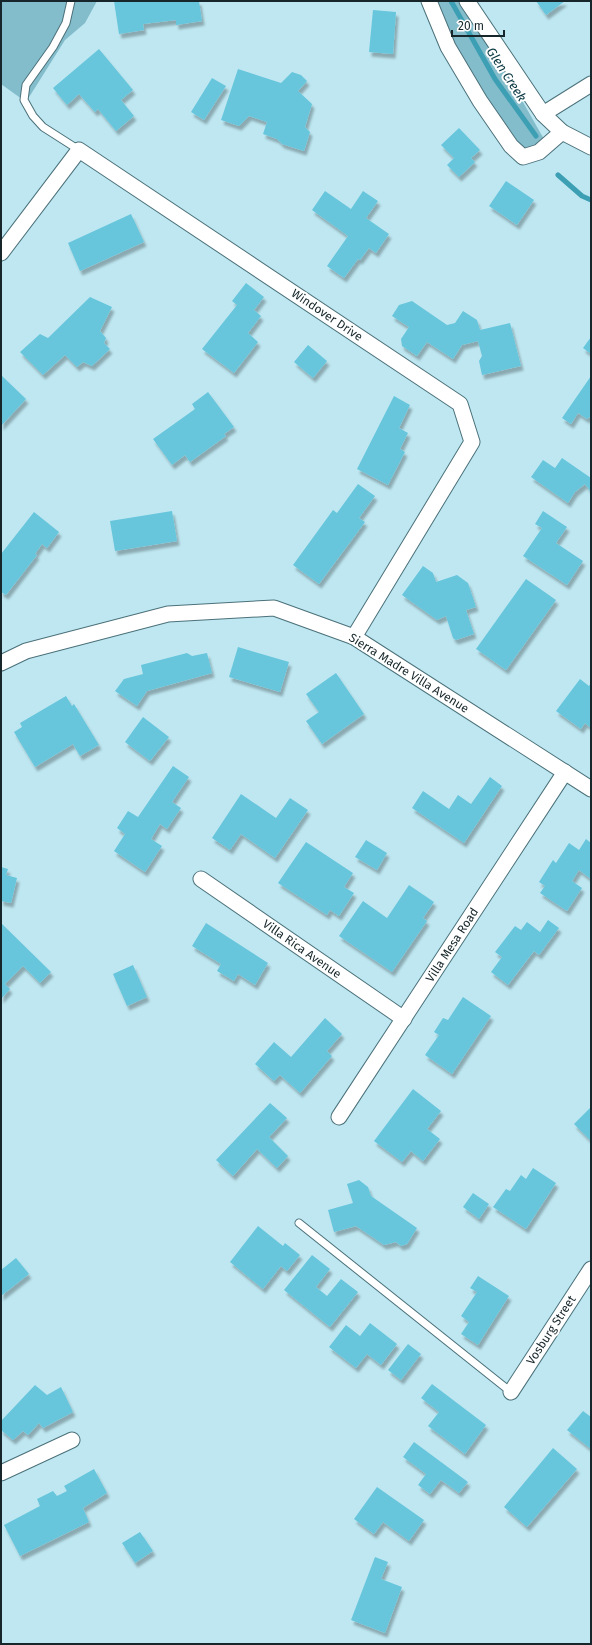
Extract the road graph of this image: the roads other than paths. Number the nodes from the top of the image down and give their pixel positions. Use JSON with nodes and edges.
{"nodes":[{"id":1,"x":71,"y":1,"type":"edge"},
{"id":2,"x":429,"y":1,"type":"edge"},
{"id":3,"x":467,"y":1,"type":"edge"},
{"id":4,"x":591,"y":84,"type":"edge"},
{"id":5,"x":543,"y":114,"type":"junction"},
{"id":6,"x":562,"y":132,"type":"junction"},
{"id":7,"x":591,"y":147,"type":"edge"},
{"id":8,"x":79,"y":150,"type":"junction"},
{"id":9,"x":1,"y":253,"type":"edge"},
{"id":10,"x":354,"y":637,"type":"junction"},
{"id":11,"x":1,"y":662,"type":"edge"},
{"id":12,"x":565,"y":772,"type":"junction"},
{"id":13,"x":591,"y":789,"type":"edge"},
{"id":14,"x":201,"y":880,"type":"dead end"},
{"id":15,"x":404,"y":1019,"type":"junction"},
{"id":16,"x":339,"y":1117,"type":"dead end"},
{"id":17,"x":299,"y":1223,"type":"dead end"},
{"id":18,"x":591,"y":1269,"type":"edge"},
{"id":19,"x":511,"y":1392,"type":"joint"},
{"id":20,"x":72,"y":1440,"type":"dead end"},
{"id":21,"x":1,"y":1473,"type":"edge"}],
"edges":[{"from":1,"to":8,"type":"lane"},
{"from":2,"to":6,"type":"street"},
{"from":3,"to":5,"type":"street"},
{"from":4,"to":5,"type":"street"},
{"from":5,"to":6,"type":"street"},
{"from":6,"to":7,"type":"street"},
{"from":8,"to":9,"type":"street"},
{"from":8,"to":10,"type":"street","name":"Windover Drive"},
{"from":10,"to":11,"type":"street","name":"Sierra Madre Villa Avenue"},
{"from":10,"to":12,"type":"street","name":"Sierra Madre Villa Avenue"},
{"from":12,"to":13,"type":"street","name":"Sierra Madre Villa Avenue"},
{"from":12,"to":15,"type":"street","name":"Villa Mesa Road"},
{"from":14,"to":15,"type":"street","name":"Villa Rica Avenue"},
{"from":15,"to":16,"type":"street","name":"Villa Mesa Road"},
{"from":17,"to":19,"type":"lane"},
{"from":18,"to":19,"type":"street","name":"Vosburg Street"},
{"from":20,"to":21,"type":"street"}]}
